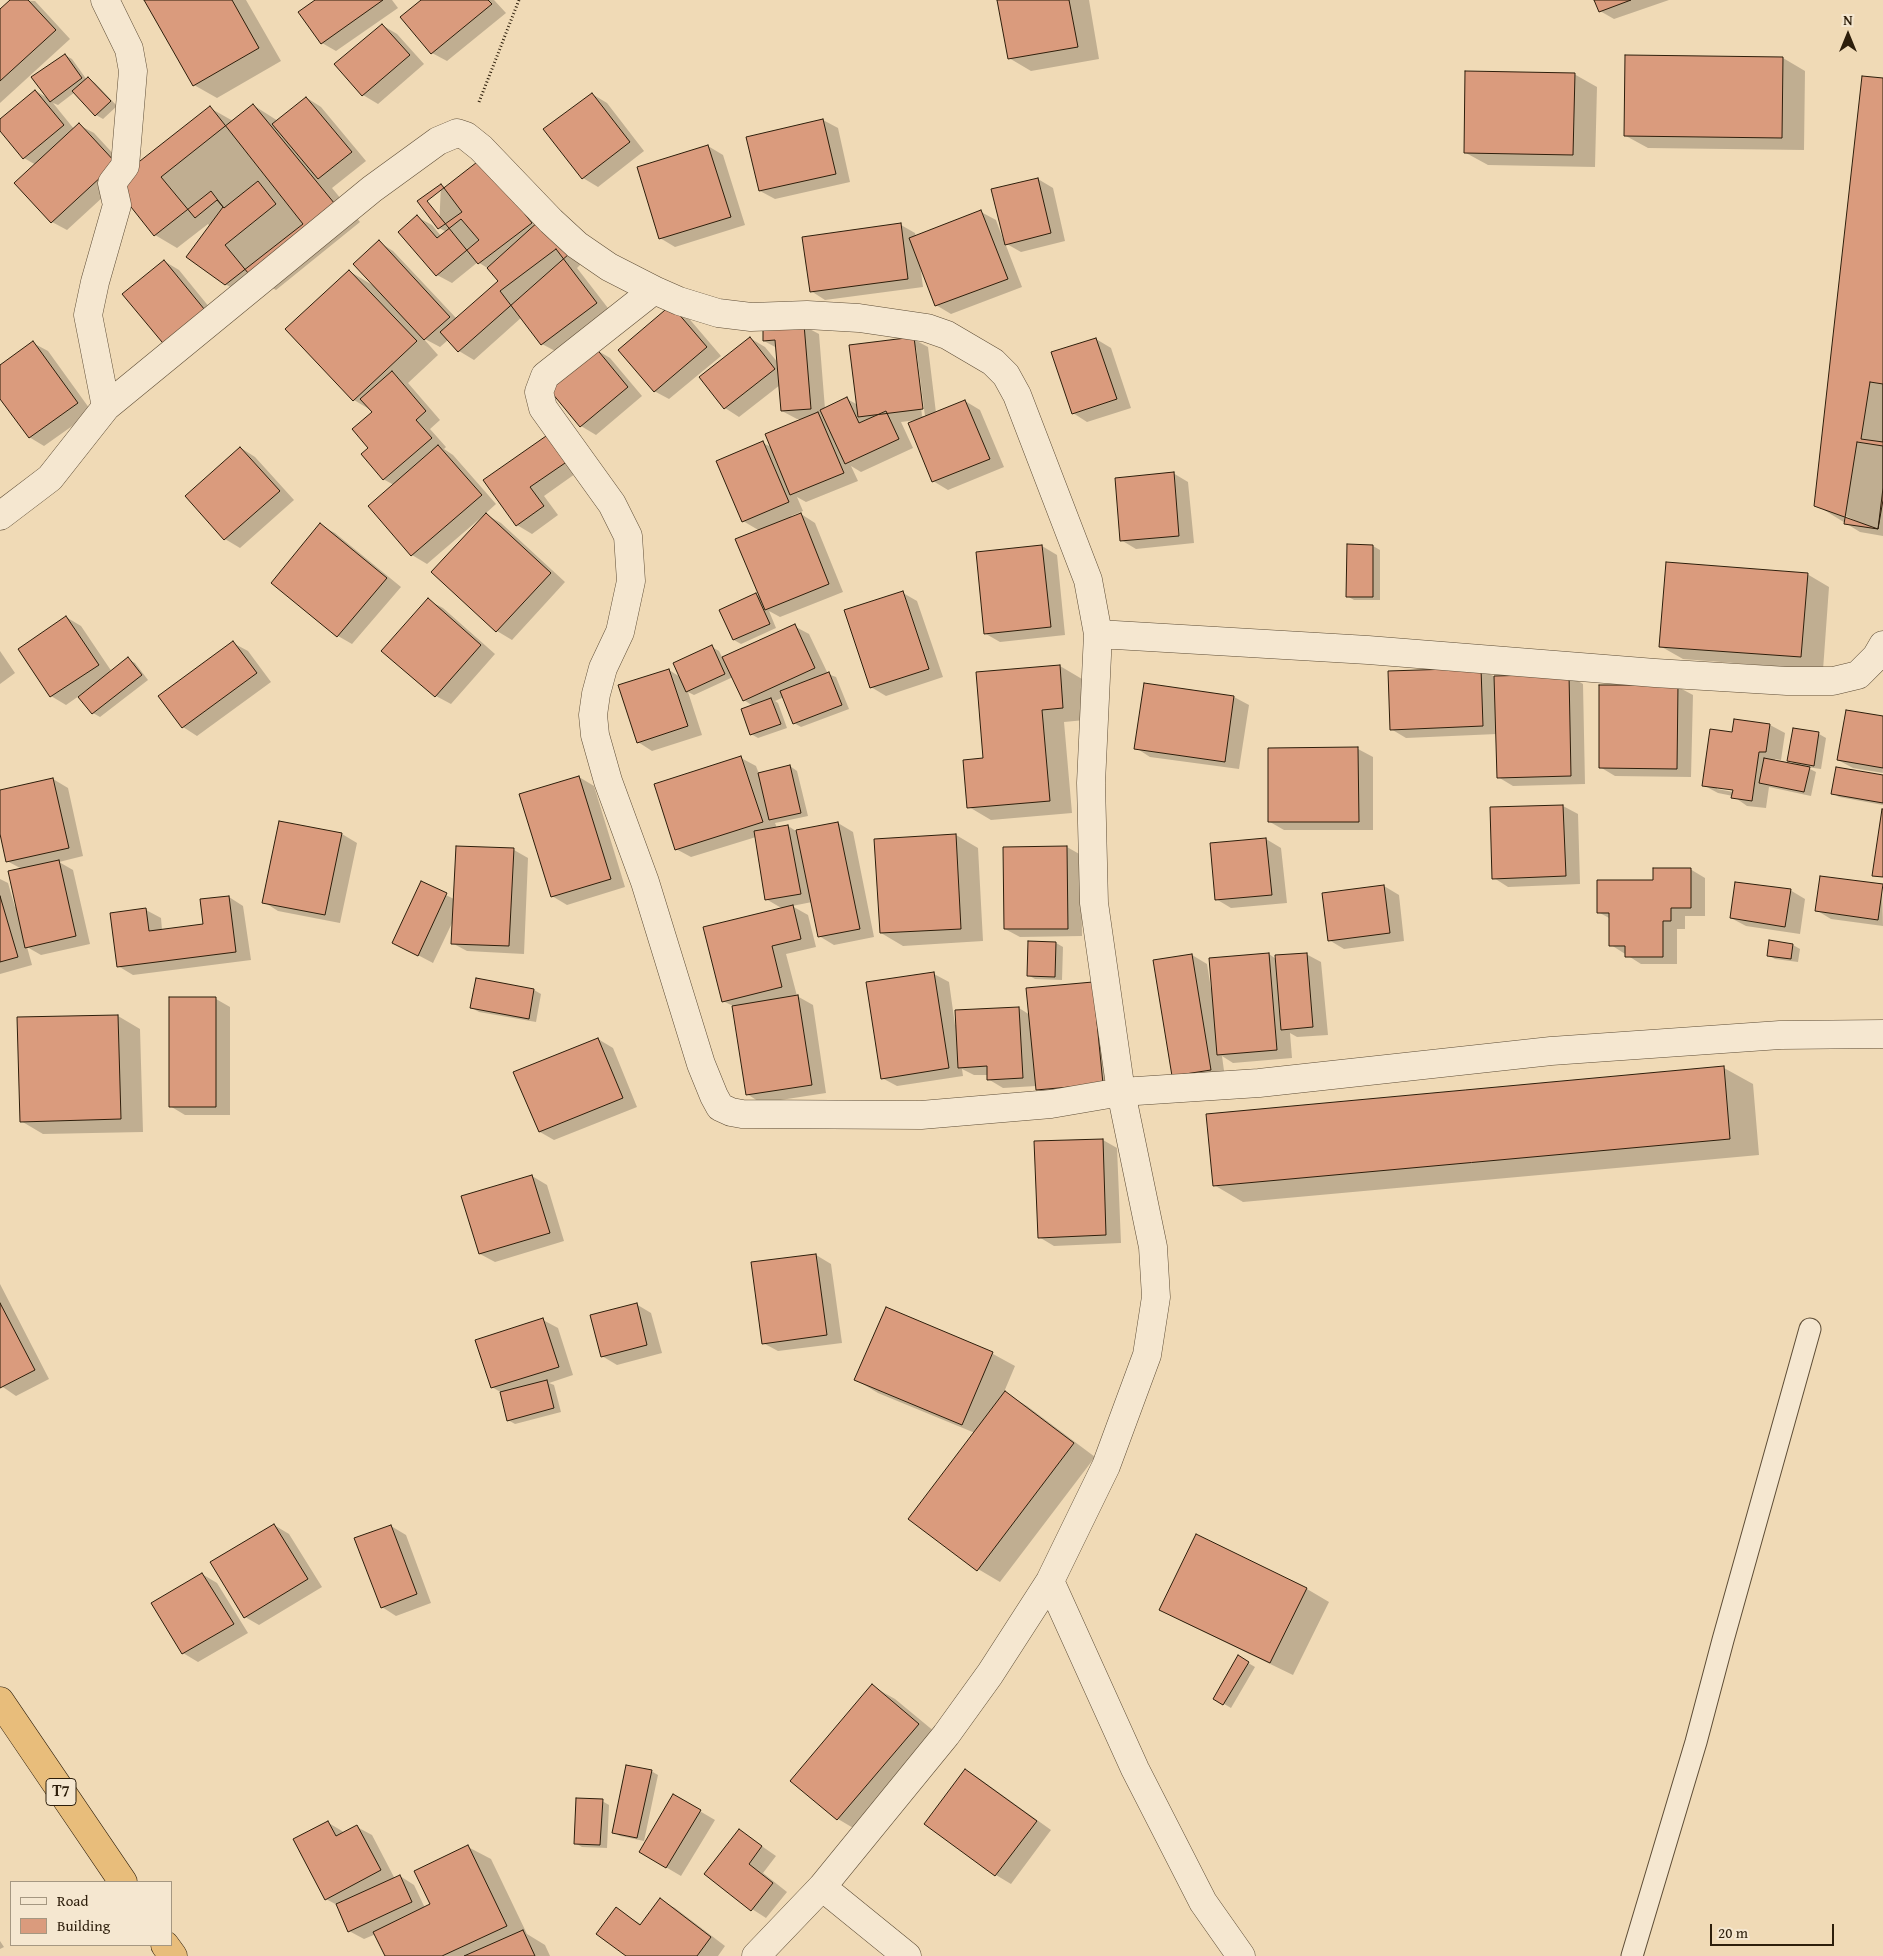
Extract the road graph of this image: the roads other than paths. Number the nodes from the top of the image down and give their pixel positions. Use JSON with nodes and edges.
{"nodes":[{"id":1,"x":104,"y":0,"type":"edge"},
{"id":2,"x":654,"y":290,"type":"junction"},
{"id":3,"x":106,"y":407,"type":"junction"},
{"id":4,"x":0,"y":516,"type":"edge"},
{"id":5,"x":1098,"y":634,"type":"junction"},
{"id":6,"x":1883,"y":645,"type":"edge"},
{"id":7,"x":1883,"y":1034,"type":"edge"},
{"id":8,"x":1121,"y":1092,"type":"junction"},
{"id":9,"x":1810,"y":1329,"type":"dead end"},
{"id":10,"x":1050,"y":1581,"type":"junction"},
{"id":11,"x":0,"y":1701,"type":"edge"},
{"id":12,"x":122,"y":1881,"type":"edge"},
{"id":13,"x":822,"y":1887,"type":"junction"},
{"id":14,"x":756,"y":1956,"type":"edge"},
{"id":15,"x":907,"y":1956,"type":"edge"},
{"id":16,"x":1241,"y":1956,"type":"edge"},
{"id":17,"x":1632,"y":1956,"type":"edge"}],
"edges":[{"from":1,"to":3,"type":"street"},
{"from":2,"to":3,"type":"street"},
{"from":2,"to":5,"type":"street"},
{"from":2,"to":8,"type":"street"},
{"from":3,"to":4,"type":"street"},
{"from":5,"to":6,"type":"street"},
{"from":5,"to":8,"type":"street"},
{"from":7,"to":8,"type":"street"},
{"from":8,"to":10,"type":"street"},
{"from":9,"to":17,"type":"lane"},
{"from":10,"to":13,"type":"street"},
{"from":10,"to":16,"type":"street"},
{"from":11,"to":12,"type":"highway","number":"T7"},
{"from":13,"to":14,"type":"street"},
{"from":13,"to":15,"type":"street"}]}
